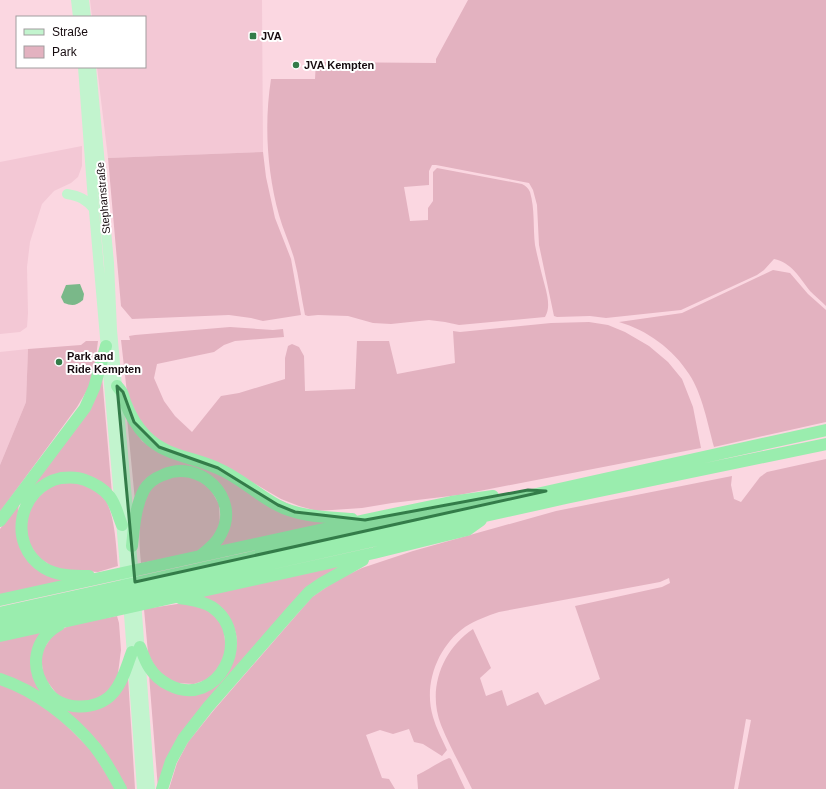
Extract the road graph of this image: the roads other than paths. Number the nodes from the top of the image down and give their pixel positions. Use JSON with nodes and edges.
{"nodes":[{"id":1,"x":76,"y":0,"type":"edge"},
{"id":2,"x":84,"y":0,"type":"edge"},
{"id":3,"x":78,"y":16,"type":"edge"},
{"id":4,"x":86,"y":16,"type":"edge"},
{"id":5,"x":83,"y":68,"type":"edge"},
{"id":6,"x":91,"y":68,"type":"edge"},
{"id":7,"x":67,"y":194,"type":"dead end"},
{"id":8,"x":94,"y":209,"type":"junction"},
{"id":9,"x":106,"y":346,"type":"junction"},
{"id":10,"x":117,"y":386,"type":"junction"},
{"id":11,"x":826,"y":430,"type":"edge"},
{"id":12,"x":826,"y":444,"type":"edge"},
{"id":13,"x":546,"y":491,"type":"junction"},
{"id":14,"x":487,"y":516,"type":"junction"},
{"id":15,"x":365,"y":520,"type":"junction"},
{"id":16,"x":0,"y":521,"type":"edge"},
{"id":17,"x":122,"y":525,"type":"junction"},
{"id":18,"x":132,"y":546,"type":"junction"},
{"id":19,"x":374,"y":553,"type":"junction"},
{"id":20,"x":200,"y":557,"type":"junction"},
{"id":21,"x":156,"y":583,"type":"junction"},
{"id":22,"x":108,"y":594,"type":"junction"},
{"id":23,"x":174,"y":597,"type":"junction"},
{"id":24,"x":0,"y":600,"type":"edge"},
{"id":25,"x":0,"y":612,"type":"edge"},
{"id":26,"x":71,"y":620,"type":"junction"},
{"id":27,"x":0,"y":624,"type":"edge"},
{"id":28,"x":0,"y":636,"type":"edge"},
{"id":29,"x":136,"y":650,"type":"junction"},
{"id":30,"x":0,"y":679,"type":"edge"},
{"id":31,"x":121,"y":789,"type":"edge"},
{"id":32,"x":142,"y":789,"type":"edge"},
{"id":33,"x":150,"y":789,"type":"edge"},
{"id":34,"x":162,"y":789,"type":"edge"}],
"edges":[{"from":1,"to":3,"type":"main road"},
{"from":2,"to":4,"type":"main road"},
{"from":5,"to":8,"type":"main road","name":"Stephanstraße"},
{"from":6,"to":10,"type":"main road","name":"Stephanstraße"},
{"from":7,"to":8,"type":"main road"},
{"from":8,"to":9,"type":"main road","name":"Stephanstraße"},
{"from":9,"to":16,"type":"highway"},
{"from":9,"to":17,"type":"main road","name":"Stephanstraße"},
{"from":10,"to":15,"type":"highway"},
{"from":10,"to":18,"type":"main road","name":"Stephanstraße"},
{"from":11,"to":13,"type":"highway"},
{"from":12,"to":14,"type":"highway"},
{"from":13,"to":15,"type":"highway"},
{"from":13,"to":21,"type":"highway"},
{"from":14,"to":19,"type":"highway"},
{"from":14,"to":21,"type":"highway"},
{"from":15,"to":20,"type":"highway"},
{"from":17,"to":22,"type":"highway"},
{"from":17,"to":29,"type":"main road","name":"Stephanstraße"},
{"from":18,"to":20,"type":"highway"},
{"from":18,"to":29,"type":"main road","name":"Stephanstraße"},
{"from":19,"to":23,"type":"highway"},
{"from":19,"to":34,"type":"highway"},
{"from":20,"to":21,"type":"highway"},
{"from":21,"to":22,"type":"highway"},
{"from":21,"to":22,"type":"highway"},
{"from":21,"to":23,"type":"highway"},
{"from":22,"to":24,"type":"highway"},
{"from":22,"to":25,"type":"highway"},
{"from":22,"to":26,"type":"highway"},
{"from":22,"to":27,"type":"highway"},
{"from":23,"to":29,"type":"highway"},
{"from":26,"to":28,"type":"highway"},
{"from":26,"to":29,"type":"highway"},
{"from":29,"to":32,"type":"main road"},
{"from":29,"to":33,"type":"main road"},
{"from":30,"to":31,"type":"highway"}]}
